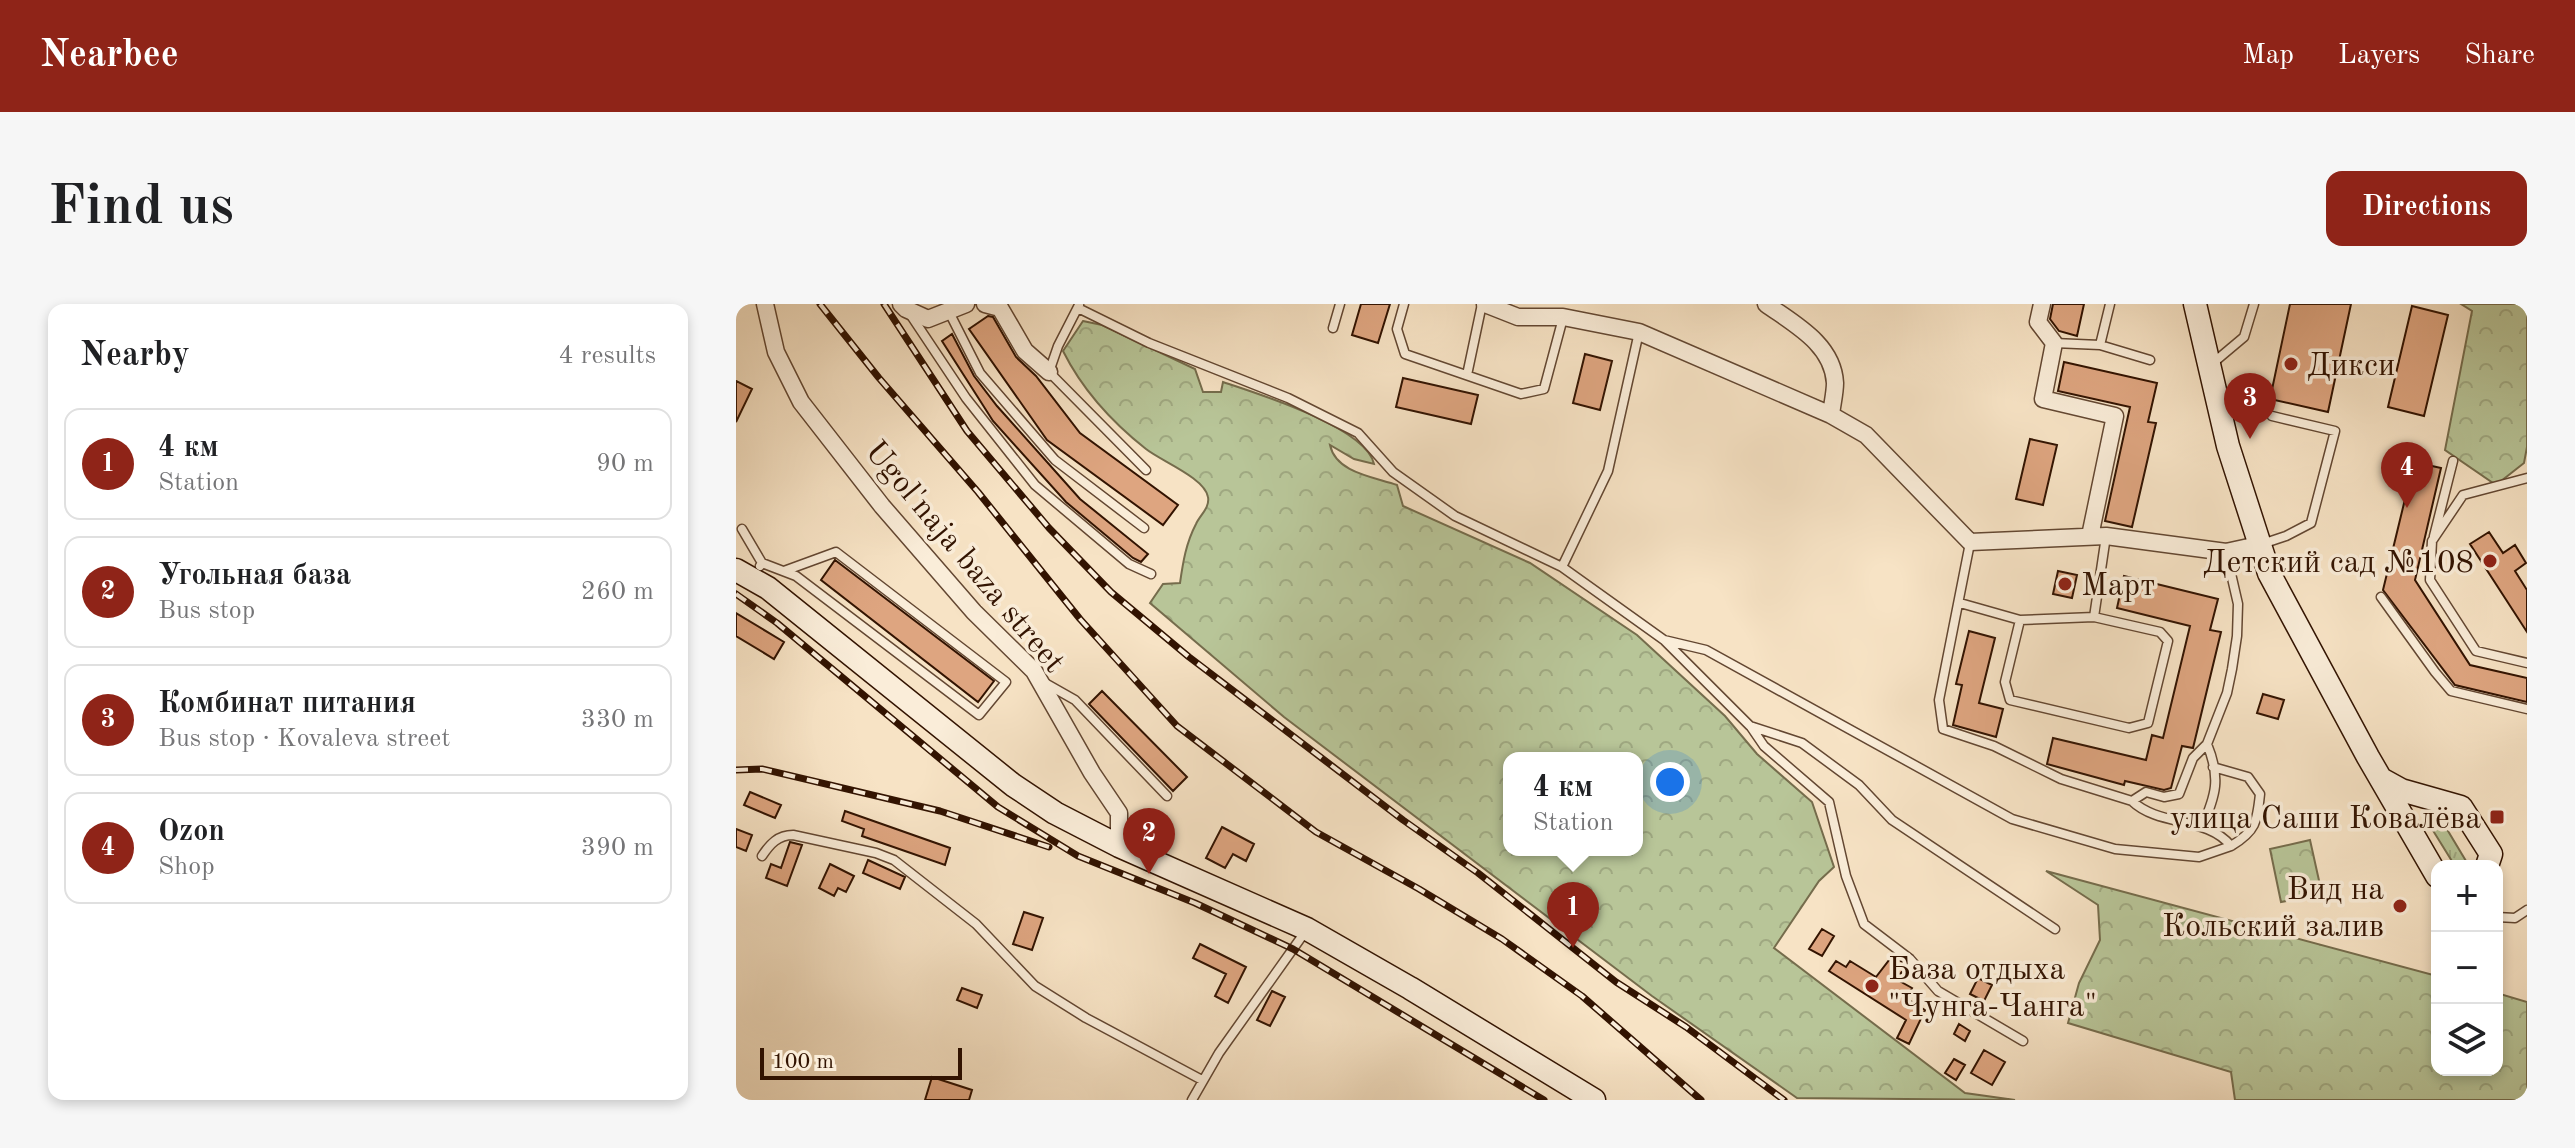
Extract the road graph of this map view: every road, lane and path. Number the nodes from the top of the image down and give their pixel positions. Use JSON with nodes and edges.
{"nodes":[{"id":1,"x":765,"y":304,"type":"edge"},
{"id":2,"x":966,"y":304,"type":"edge"},
{"id":3,"x":985,"y":304,"type":"edge"},
{"id":4,"x":1340,"y":304,"type":"edge"},
{"id":5,"x":1404,"y":304,"type":"edge"},
{"id":6,"x":1483,"y":304,"type":"edge"},
{"id":7,"x":1766,"y":304,"type":"edge"},
{"id":8,"x":2042,"y":304,"type":"edge"},
{"id":9,"x":2110,"y":304,"type":"edge"},
{"id":10,"x":2195,"y":304,"type":"edge"},
{"id":11,"x":2254,"y":304,"type":"edge"},
{"id":12,"x":1078,"y":306,"type":"edge"},
{"id":13,"x":904,"y":307,"type":"edge"},
{"id":14,"x":949,"y":312,"type":"junction"},
{"id":15,"x":1563,"y":317,"type":"junction"},
{"id":16,"x":1333,"y":328,"type":"dead end"},
{"id":17,"x":1639,"y":332,"type":"junction"},
{"id":18,"x":2054,"y":343,"type":"junction"},
{"id":19,"x":2100,"y":345,"type":"junction"},
{"id":20,"x":2150,"y":360,"type":"dead end"},
{"id":21,"x":2209,"y":366,"type":"junction"},
{"id":22,"x":1049,"y":372,"type":"junction"},
{"id":23,"x":1467,"y":375,"type":"junction"},
{"id":24,"x":1831,"y":415,"type":"junction"},
{"id":25,"x":2272,"y":416,"type":"dead end"},
{"id":26,"x":2453,"y":461,"type":"dead end"},
{"id":27,"x":1146,"y":470,"type":"dead end"},
{"id":28,"x":2527,"y":478,"type":"edge"},
{"id":29,"x":1144,"y":528,"type":"dead end"},
{"id":30,"x":742,"y":529,"type":"dead end"},
{"id":31,"x":2098,"y":536,"type":"junction"},
{"id":32,"x":2432,"y":541,"type":"junction"},
{"id":33,"x":1970,"y":542,"type":"junction"},
{"id":34,"x":2258,"y":545,"type":"junction"},
{"id":35,"x":2226,"y":552,"type":"junction"},
{"id":36,"x":1562,"y":567,"type":"junction"},
{"id":37,"x":749,"y":570,"type":"edge"},
{"id":38,"x":784,"y":571,"type":"junction"},
{"id":39,"x":1151,"y":574,"type":"dead end"},
{"id":40,"x":2381,"y":597,"type":"dead end"},
{"id":41,"x":1960,"y":603,"type":"junction"},
{"id":42,"x":2094,"y":617,"type":"junction"},
{"id":43,"x":2020,"y":620,"type":"junction"},
{"id":44,"x":1664,"y":640,"type":"junction"},
{"id":45,"x":2527,"y":663,"type":"edge"},
{"id":46,"x":1039,"y":680,"type":"junction"},
{"id":47,"x":2527,"y":709,"type":"edge"},
{"id":48,"x":1750,"y":726,"type":"junction"},
{"id":49,"x":2207,"y":744,"type":"junction"},
{"id":50,"x":2213,"y":767,"type":"junction"},
{"id":51,"x":2380,"y":778,"type":"junction"},
{"id":52,"x":1167,"y":796,"type":"dead end"},
{"id":53,"x":2132,"y":801,"type":"junction"},
{"id":54,"x":2202,"y":827,"type":"junction"},
{"id":55,"x":1119,"y":846,"type":"junction"},
{"id":56,"x":2231,"y":846,"type":"junction"},
{"id":57,"x":762,"y":856,"type":"dead end"},
{"id":58,"x":2489,"y":860,"type":"edge"},
{"id":59,"x":2431,"y":866,"type":"edge"},
{"id":60,"x":2527,"y":910,"type":"edge"},
{"id":61,"x":2503,"y":917,"type":"edge"},
{"id":62,"x":1307,"y":929,"type":"junction"},
{"id":63,"x":2055,"y":929,"type":"dead end"},
{"id":64,"x":2023,"y":1041,"type":"dead end"},
{"id":65,"x":1202,"y":1080,"type":"junction"},
{"id":66,"x":1192,"y":1100,"type":"edge"},
{"id":67,"x":1594,"y":1100,"type":"edge"}],
"edges":[{"from":1,"to":46,"type":"street","name":"Ugol'naja baza street"},
{"from":2,"to":14,"type":"street"},
{"from":3,"to":22,"type":"street"},
{"from":4,"to":16,"type":"lane"},
{"from":5,"to":23,"type":"lane"},
{"from":6,"to":15,"type":"street"},
{"from":6,"to":23,"type":"lane"},
{"from":7,"to":24,"type":"street"},
{"from":8,"to":18,"type":"street"},
{"from":9,"to":19,"type":"lane"},
{"from":10,"to":21,"type":"street"},
{"from":11,"to":21,"type":"lane"},
{"from":12,"to":22,"type":"lane"},
{"from":12,"to":36,"type":"lane"},
{"from":13,"to":14,"type":"street"},
{"from":13,"to":39,"type":"lane"},
{"from":14,"to":29,"type":"lane"},
{"from":15,"to":17,"type":"street"},
{"from":15,"to":23,"type":"lane"},
{"from":17,"to":24,"type":"street"},
{"from":17,"to":36,"type":"lane"},
{"from":18,"to":19,"type":"lane"},
{"from":18,"to":31,"type":"street"},
{"from":19,"to":20,"type":"lane"},
{"from":21,"to":34,"type":"street"},
{"from":22,"to":27,"type":"lane"},
{"from":24,"to":33,"type":"street"},
{"from":25,"to":34,"type":"lane"},
{"from":26,"to":32,"type":"lane"},
{"from":28,"to":32,"type":"lane"},
{"from":30,"to":37,"type":"lane"},
{"from":31,"to":33,"type":"street"},
{"from":31,"to":35,"type":"street"},
{"from":31,"to":42,"type":"lane"},
{"from":32,"to":45,"type":"lane"},
{"from":33,"to":41,"type":"lane"},
{"from":34,"to":35,"type":"street"},
{"from":34,"to":51,"type":"street"},
{"from":35,"to":49,"type":"lane"},
{"from":36,"to":44,"type":"lane"},
{"from":37,"to":38,"type":"lane"},
{"from":37,"to":55,"type":"street"},
{"from":38,"to":38,"type":"lane"},
{"from":40,"to":47,"type":"lane"},
{"from":41,"to":43,"type":"lane"},
{"from":41,"to":53,"type":"lane"},
{"from":42,"to":43,"type":"lane"},
{"from":42,"to":43,"type":"lane"},
{"from":44,"to":48,"type":"lane"},
{"from":44,"to":56,"type":"lane"},
{"from":46,"to":52,"type":"lane"},
{"from":46,"to":55,"type":"street","name":"Ugol'naja baza street"},
{"from":48,"to":63,"type":"lane"},
{"from":48,"to":64,"type":"lane"},
{"from":49,"to":50,"type":"lane"},
{"from":49,"to":53,"type":"lane"},
{"from":50,"to":54,"type":"lane"},
{"from":50,"to":56,"type":"lane"},
{"from":51,"to":58,"type":"street"},
{"from":51,"to":59,"type":"street"},
{"from":53,"to":54,"type":"lane"},
{"from":54,"to":56,"type":"lane"},
{"from":55,"to":62,"type":"street"},
{"from":57,"to":65,"type":"lane"},
{"from":60,"to":61,"type":"lane"},
{"from":62,"to":65,"type":"lane"},
{"from":62,"to":67,"type":"street"},
{"from":65,"to":66,"type":"lane"}]}
